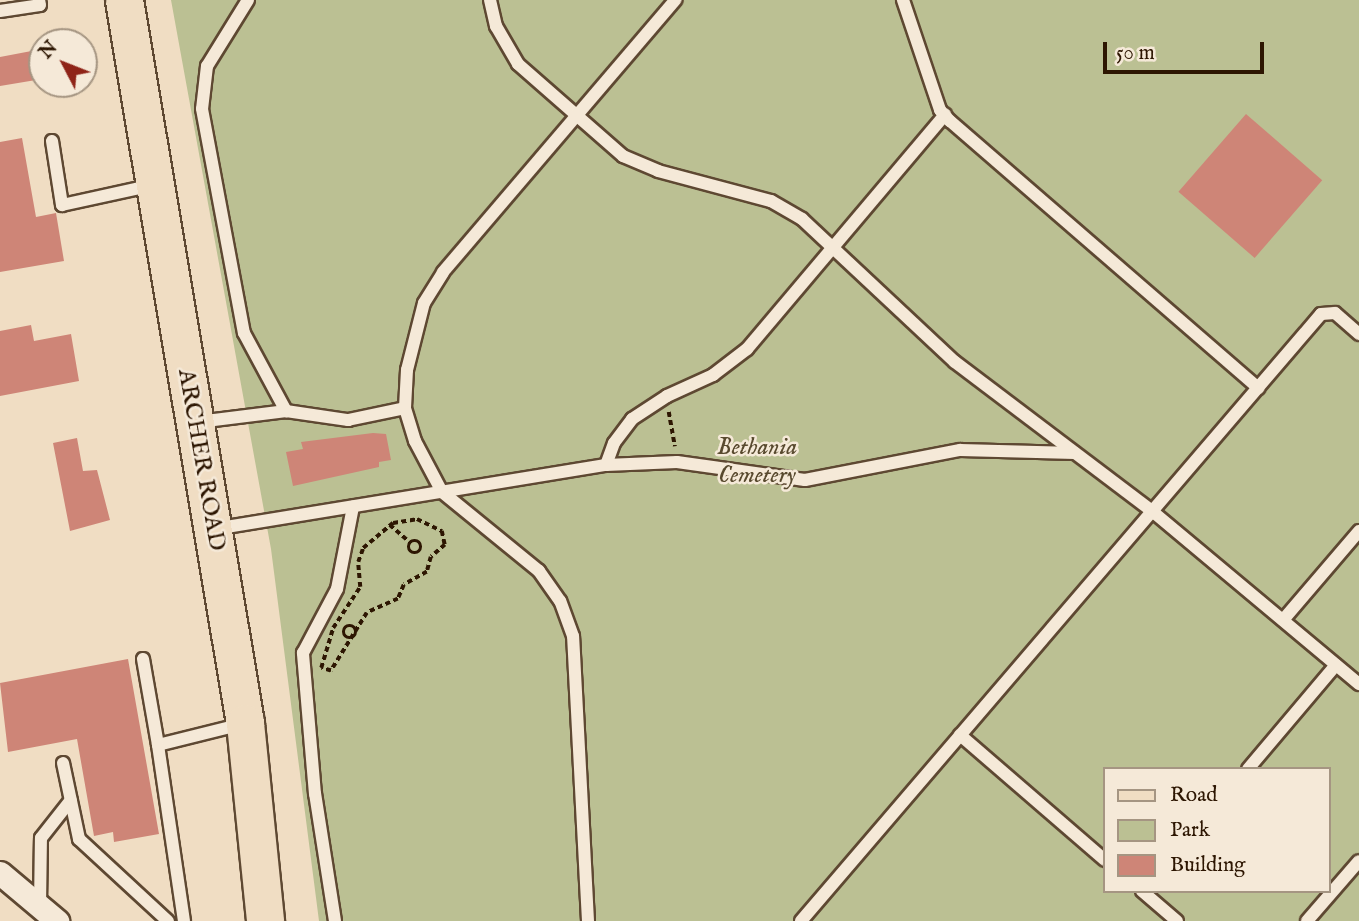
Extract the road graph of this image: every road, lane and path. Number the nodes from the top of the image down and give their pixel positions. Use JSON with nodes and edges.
{"nodes":[{"id":1,"x":39,"y":0,"type":"edge"},
{"id":2,"x":124,"y":0,"type":"edge"},
{"id":3,"x":248,"y":0,"type":"edge"},
{"id":4,"x":490,"y":0,"type":"edge"},
{"id":5,"x":676,"y":0,"type":"edge"},
{"id":6,"x":904,"y":0,"type":"edge"},
{"id":7,"x":0,"y":12,"type":"edge"},
{"id":8,"x":945,"y":115,"type":"junction"},
{"id":9,"x":575,"y":116,"type":"junction"},
{"id":10,"x":52,"y":141,"type":"dead end"},
{"id":11,"x":153,"y":185,"type":"junction"},
{"id":12,"x":834,"y":247,"type":"junction"},
{"id":13,"x":1359,"y":334,"type":"edge"},
{"id":14,"x":1258,"y":388,"type":"junction"},
{"id":15,"x":667,"y":396,"type":"junction"},
{"id":16,"x":405,"y":408,"type":"junction"},
{"id":17,"x":286,"y":411,"type":"junction"},
{"id":18,"x":195,"y":422,"type":"junction"},
{"id":19,"x":1076,"y":453,"type":"junction"},
{"id":20,"x":677,"y":462,"type":"junction"},
{"id":21,"x":606,"y":465,"type":"junction"},
{"id":22,"x":442,"y":492,"type":"junction"},
{"id":23,"x":353,"y":507,"type":"junction"},
{"id":24,"x":1152,"y":511,"type":"junction"},
{"id":25,"x":390,"y":525,"type":"junction"},
{"id":26,"x":214,"y":529,"type":"junction"},
{"id":27,"x":1359,"y":531,"type":"edge"},
{"id":28,"x":431,"y":557,"type":"junction"},
{"id":29,"x":1283,"y":620,"type":"junction"},
{"id":30,"x":339,"y":621,"type":"junction"},
{"id":31,"x":346,"y":628,"type":"junction"},
{"id":32,"x":355,"y":637,"type":"junction"},
{"id":33,"x":143,"y":659,"type":"dead end"},
{"id":34,"x":1336,"y":665,"type":"junction"},
{"id":35,"x":1359,"y":684,"type":"edge"},
{"id":36,"x":245,"y":723,"type":"junction"},
{"id":37,"x":960,"y":736,"type":"junction"},
{"id":38,"x":158,"y":745,"type":"junction"},
{"id":39,"x":63,"y":763,"type":"dead end"},
{"id":40,"x":1250,"y":767,"type":"edge"},
{"id":41,"x":71,"y":800,"type":"junction"},
{"id":42,"x":1104,"y":859,"type":"edge"},
{"id":43,"x":1359,"y":862,"type":"edge"},
{"id":44,"x":0,"y":873,"type":"edge"},
{"id":45,"x":1144,"y":893,"type":"edge"},
{"id":46,"x":48,"y":914,"type":"edge"},
{"id":47,"x":168,"y":921,"type":"edge"},
{"id":48,"x":184,"y":921,"type":"edge"},
{"id":49,"x":265,"y":921,"type":"edge"},
{"id":50,"x":335,"y":921,"type":"edge"},
{"id":51,"x":588,"y":921,"type":"edge"},
{"id":52,"x":801,"y":921,"type":"edge"},
{"id":53,"x":1177,"y":921,"type":"edge"},
{"id":54,"x":1307,"y":921,"type":"edge"}],
"edges":[{"from":1,"to":7,"type":"lane"},
{"from":2,"to":11,"type":"main road","name":"ARCHER ROAD"},
{"from":3,"to":17,"type":"lane"},
{"from":4,"to":9,"type":"lane"},
{"from":5,"to":9,"type":"lane"},
{"from":6,"to":8,"type":"lane"},
{"from":8,"to":12,"type":"lane"},
{"from":8,"to":14,"type":"lane"},
{"from":9,"to":12,"type":"lane"},
{"from":9,"to":16,"type":"lane"},
{"from":10,"to":11,"type":"lane"},
{"from":11,"to":18,"type":"main road","name":"ARCHER ROAD"},
{"from":12,"to":15,"type":"lane"},
{"from":12,"to":19,"type":"lane"},
{"from":13,"to":14,"type":"lane"},
{"from":14,"to":24,"type":"lane"},
{"from":15,"to":20,"type":"path"},
{"from":15,"to":21,"type":"lane"},
{"from":16,"to":17,"type":"lane"},
{"from":16,"to":22,"type":"lane"},
{"from":17,"to":18,"type":"lane"},
{"from":18,"to":26,"type":"main road","name":"ARCHER ROAD"},
{"from":19,"to":20,"type":"lane"},
{"from":19,"to":24,"type":"lane"},
{"from":20,"to":21,"type":"lane"},
{"from":21,"to":22,"type":"lane"},
{"from":22,"to":23,"type":"lane"},
{"from":22,"to":51,"type":"lane"},
{"from":23,"to":26,"type":"lane"},
{"from":23,"to":50,"type":"lane"},
{"from":24,"to":29,"type":"lane"},
{"from":24,"to":37,"type":"lane"},
{"from":25,"to":28,"type":"path"},
{"from":25,"to":28,"type":"path"},
{"from":25,"to":30,"type":"path"},
{"from":26,"to":36,"type":"main road","name":"ARCHER ROAD"},
{"from":27,"to":29,"type":"lane"},
{"from":28,"to":32,"type":"path"},
{"from":29,"to":34,"type":"lane"},
{"from":30,"to":31,"type":"path"},
{"from":30,"to":32,"type":"path"},
{"from":31,"to":32,"type":"path"},
{"from":31,"to":32,"type":"path"},
{"from":33,"to":38,"type":"lane"},
{"from":34,"to":35,"type":"lane"},
{"from":34,"to":40,"type":"lane"},
{"from":36,"to":38,"type":"lane"},
{"from":36,"to":49,"type":"main road","name":"ARCHER ROAD"},
{"from":37,"to":42,"type":"lane"},
{"from":37,"to":52,"type":"lane"},
{"from":38,"to":48,"type":"lane"},
{"from":39,"to":41,"type":"lane"},
{"from":41,"to":46,"type":"lane"},
{"from":41,"to":47,"type":"lane"},
{"from":43,"to":54,"type":"lane"},
{"from":44,"to":46,"type":"street"},
{"from":45,"to":53,"type":"lane"}]}
